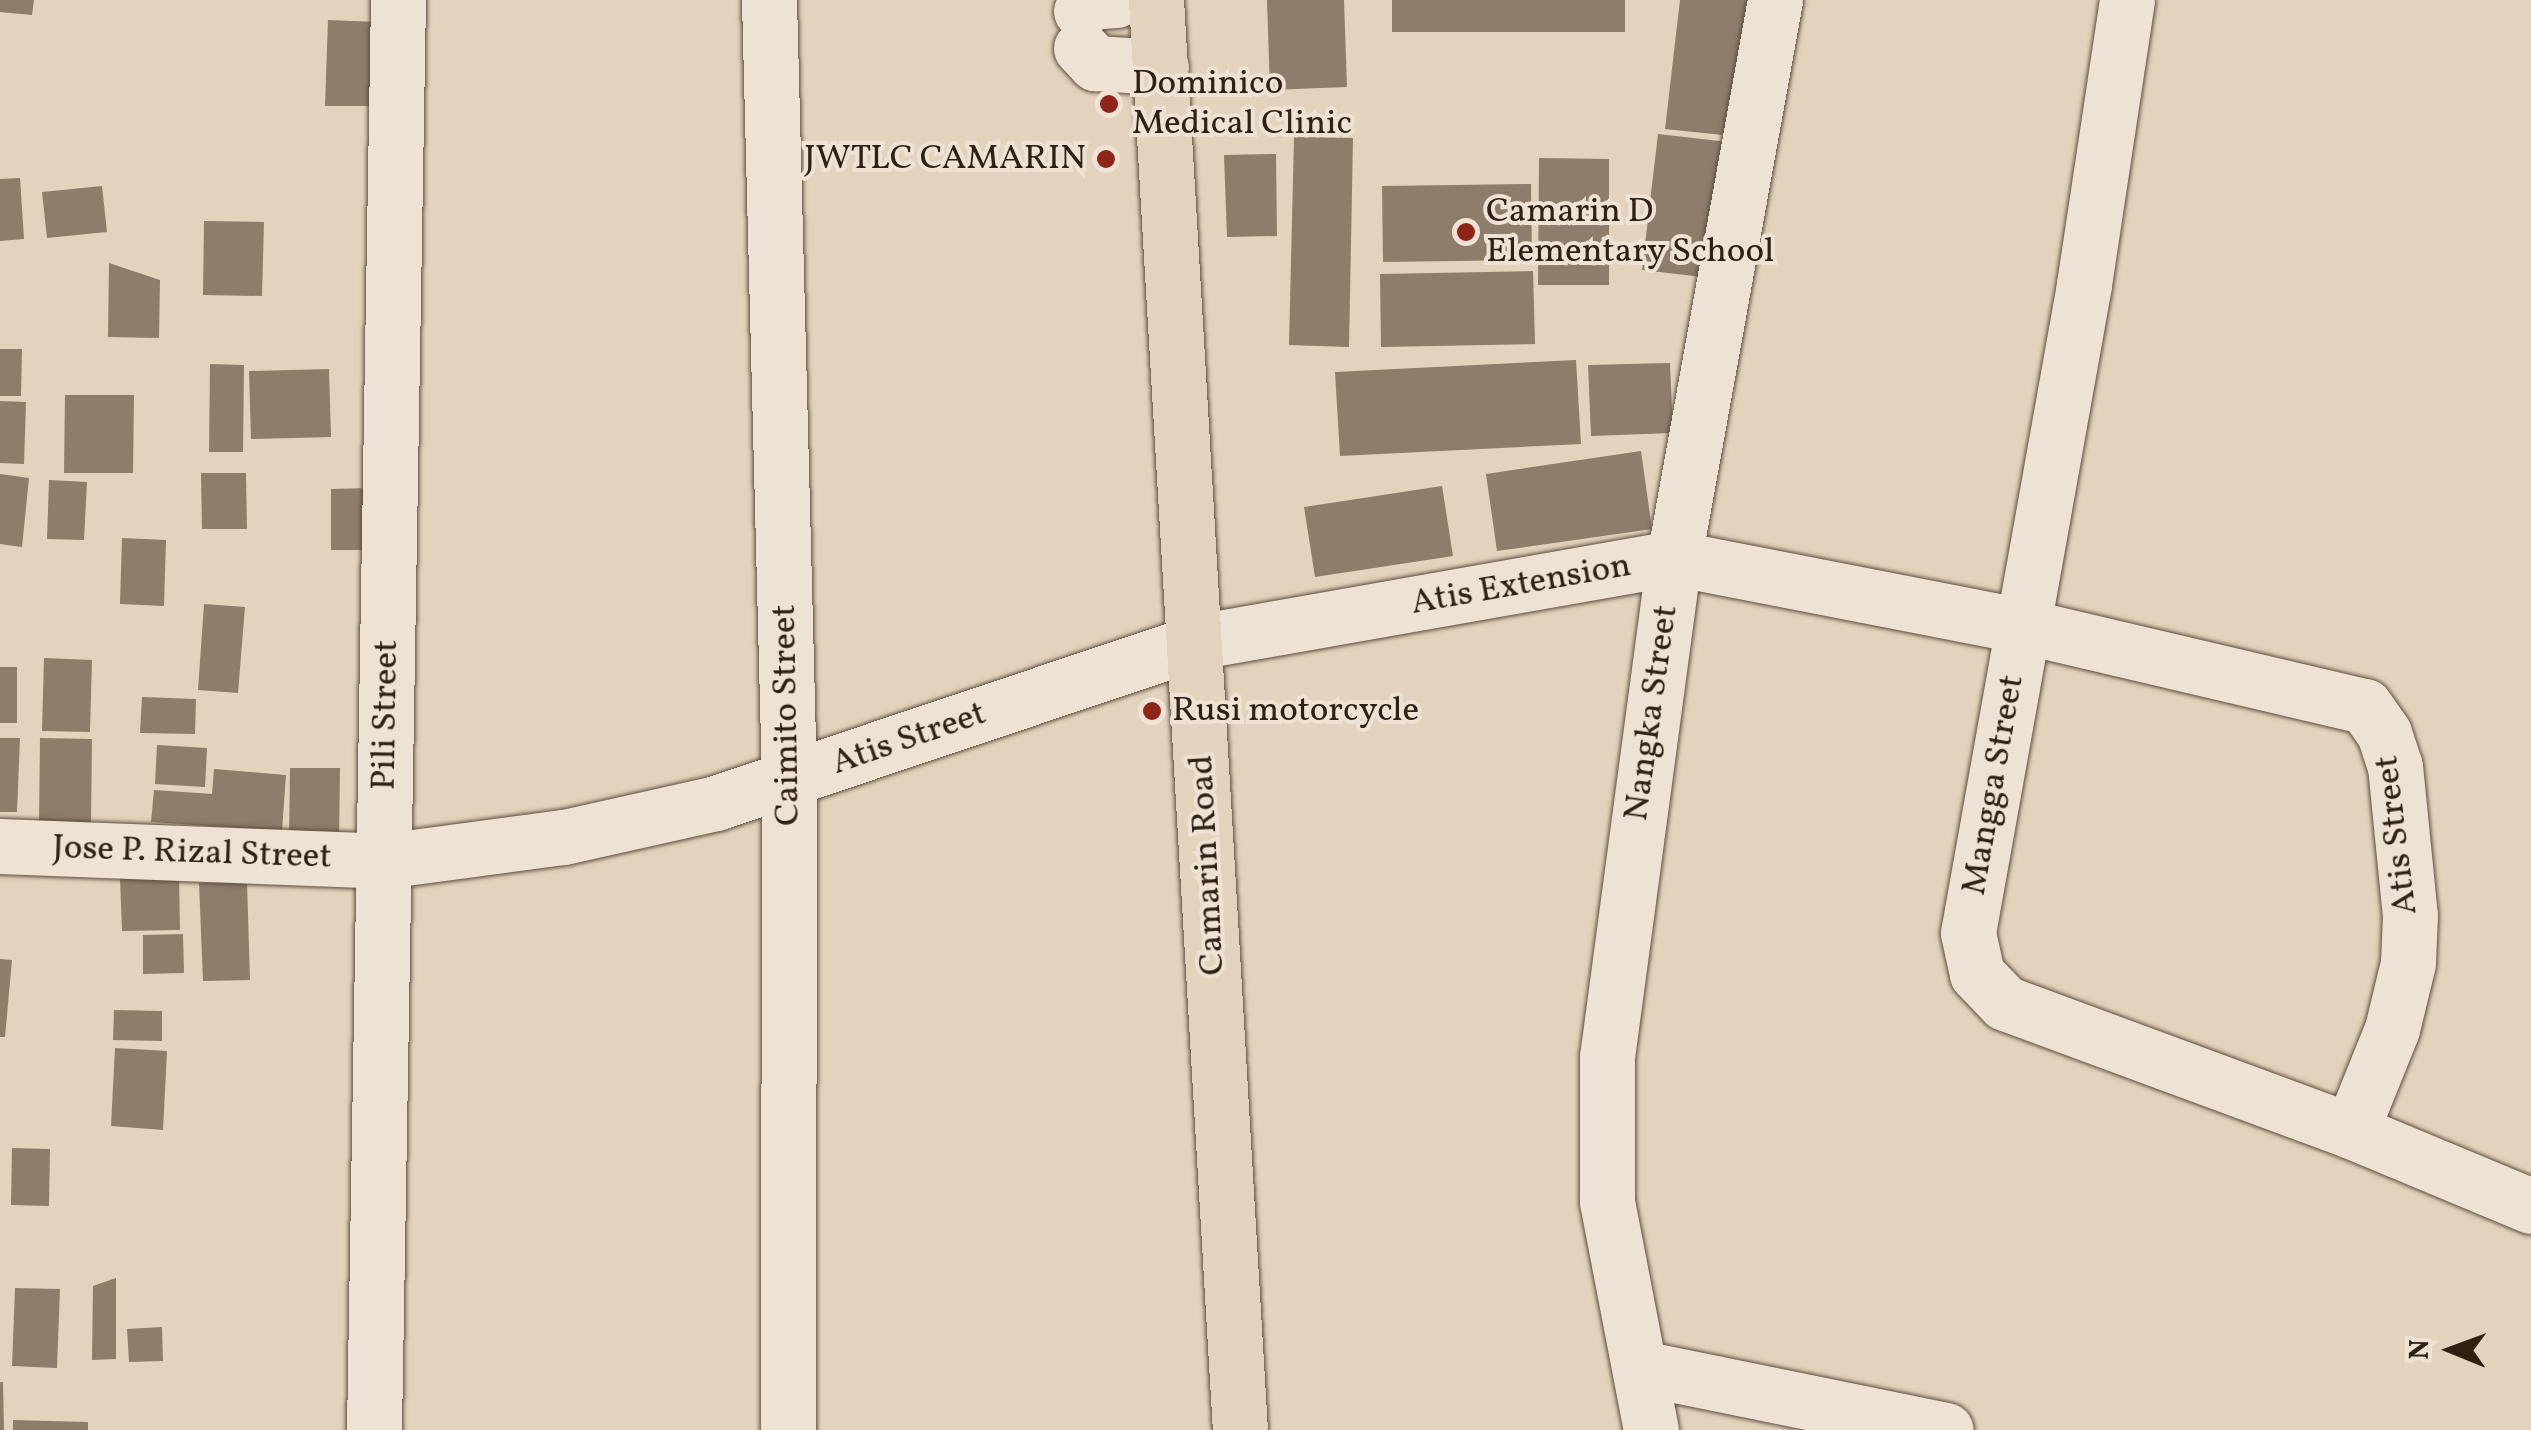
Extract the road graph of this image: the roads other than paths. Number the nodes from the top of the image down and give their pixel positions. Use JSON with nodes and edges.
{"nodes":[{"id":1,"x":398,"y":0,"type":"edge"},
{"id":2,"x":769,"y":0,"type":"edge"},
{"id":3,"x":1156,"y":0,"type":"edge"},
{"id":4,"x":1774,"y":0,"type":"edge"},
{"id":5,"x":2127,"y":0,"type":"edge"},
{"id":6,"x":1093,"y":20,"type":"edge"},
{"id":7,"x":1161,"y":67,"type":"junction"},
{"id":8,"x":1674,"y":558,"type":"junction"},
{"id":9,"x":2022,"y":626,"type":"junction"},
{"id":10,"x":1196,"y":642,"type":"junction"},
{"id":11,"x":789,"y":779,"type":"junction"},
{"id":12,"x":0,"y":846,"type":"edge"},
{"id":13,"x":383,"y":861,"type":"junction"},
{"id":14,"x":2351,"y":1131,"type":"junction"},
{"id":15,"x":2531,"y":1206,"type":"edge"},
{"id":16,"x":1640,"y":1368,"type":"junction"},
{"id":17,"x":374,"y":1430,"type":"edge"},
{"id":18,"x":788,"y":1430,"type":"edge"},
{"id":19,"x":1240,"y":1430,"type":"edge"},
{"id":20,"x":1651,"y":1430,"type":"edge"},
{"id":21,"x":1946,"y":1430,"type":"edge"}],
"edges":[{"from":1,"to":13,"type":"street","name":"Pili Street"},
{"from":2,"to":11,"type":"street","name":"Caimito Street"},
{"from":3,"to":7,"type":"main road","name":"Camarin Road"},
{"from":4,"to":8,"type":"street","name":"Nangka Street"},
{"from":5,"to":9,"type":"street","name":"Mangga Street"},
{"from":6,"to":7,"type":"street"},
{"from":7,"to":10,"type":"main road","name":"Camarin Road"},
{"from":8,"to":9,"type":"street","name":"Atis Extension"},
{"from":8,"to":10,"type":"street","name":"Atis Extension"},
{"from":8,"to":16,"type":"street","name":"Nangka Street"},
{"from":9,"to":14,"type":"street","name":"Mangga Street"},
{"from":9,"to":14,"type":"street","name":"Atis Street"},
{"from":10,"to":11,"type":"street","name":"Atis Street"},
{"from":10,"to":19,"type":"main road","name":"Camarin Road"},
{"from":11,"to":13,"type":"street","name":"Atis Street"},
{"from":11,"to":18,"type":"street","name":"Caimito Street"},
{"from":12,"to":13,"type":"street","name":"Jose P. Rizal Street"},
{"from":13,"to":17,"type":"street","name":"Pili Street"},
{"from":14,"to":15,"type":"street","name":"Mangga Street"},
{"from":16,"to":20,"type":"street","name":"Nangka Street"},
{"from":16,"to":21,"type":"street"}]}
